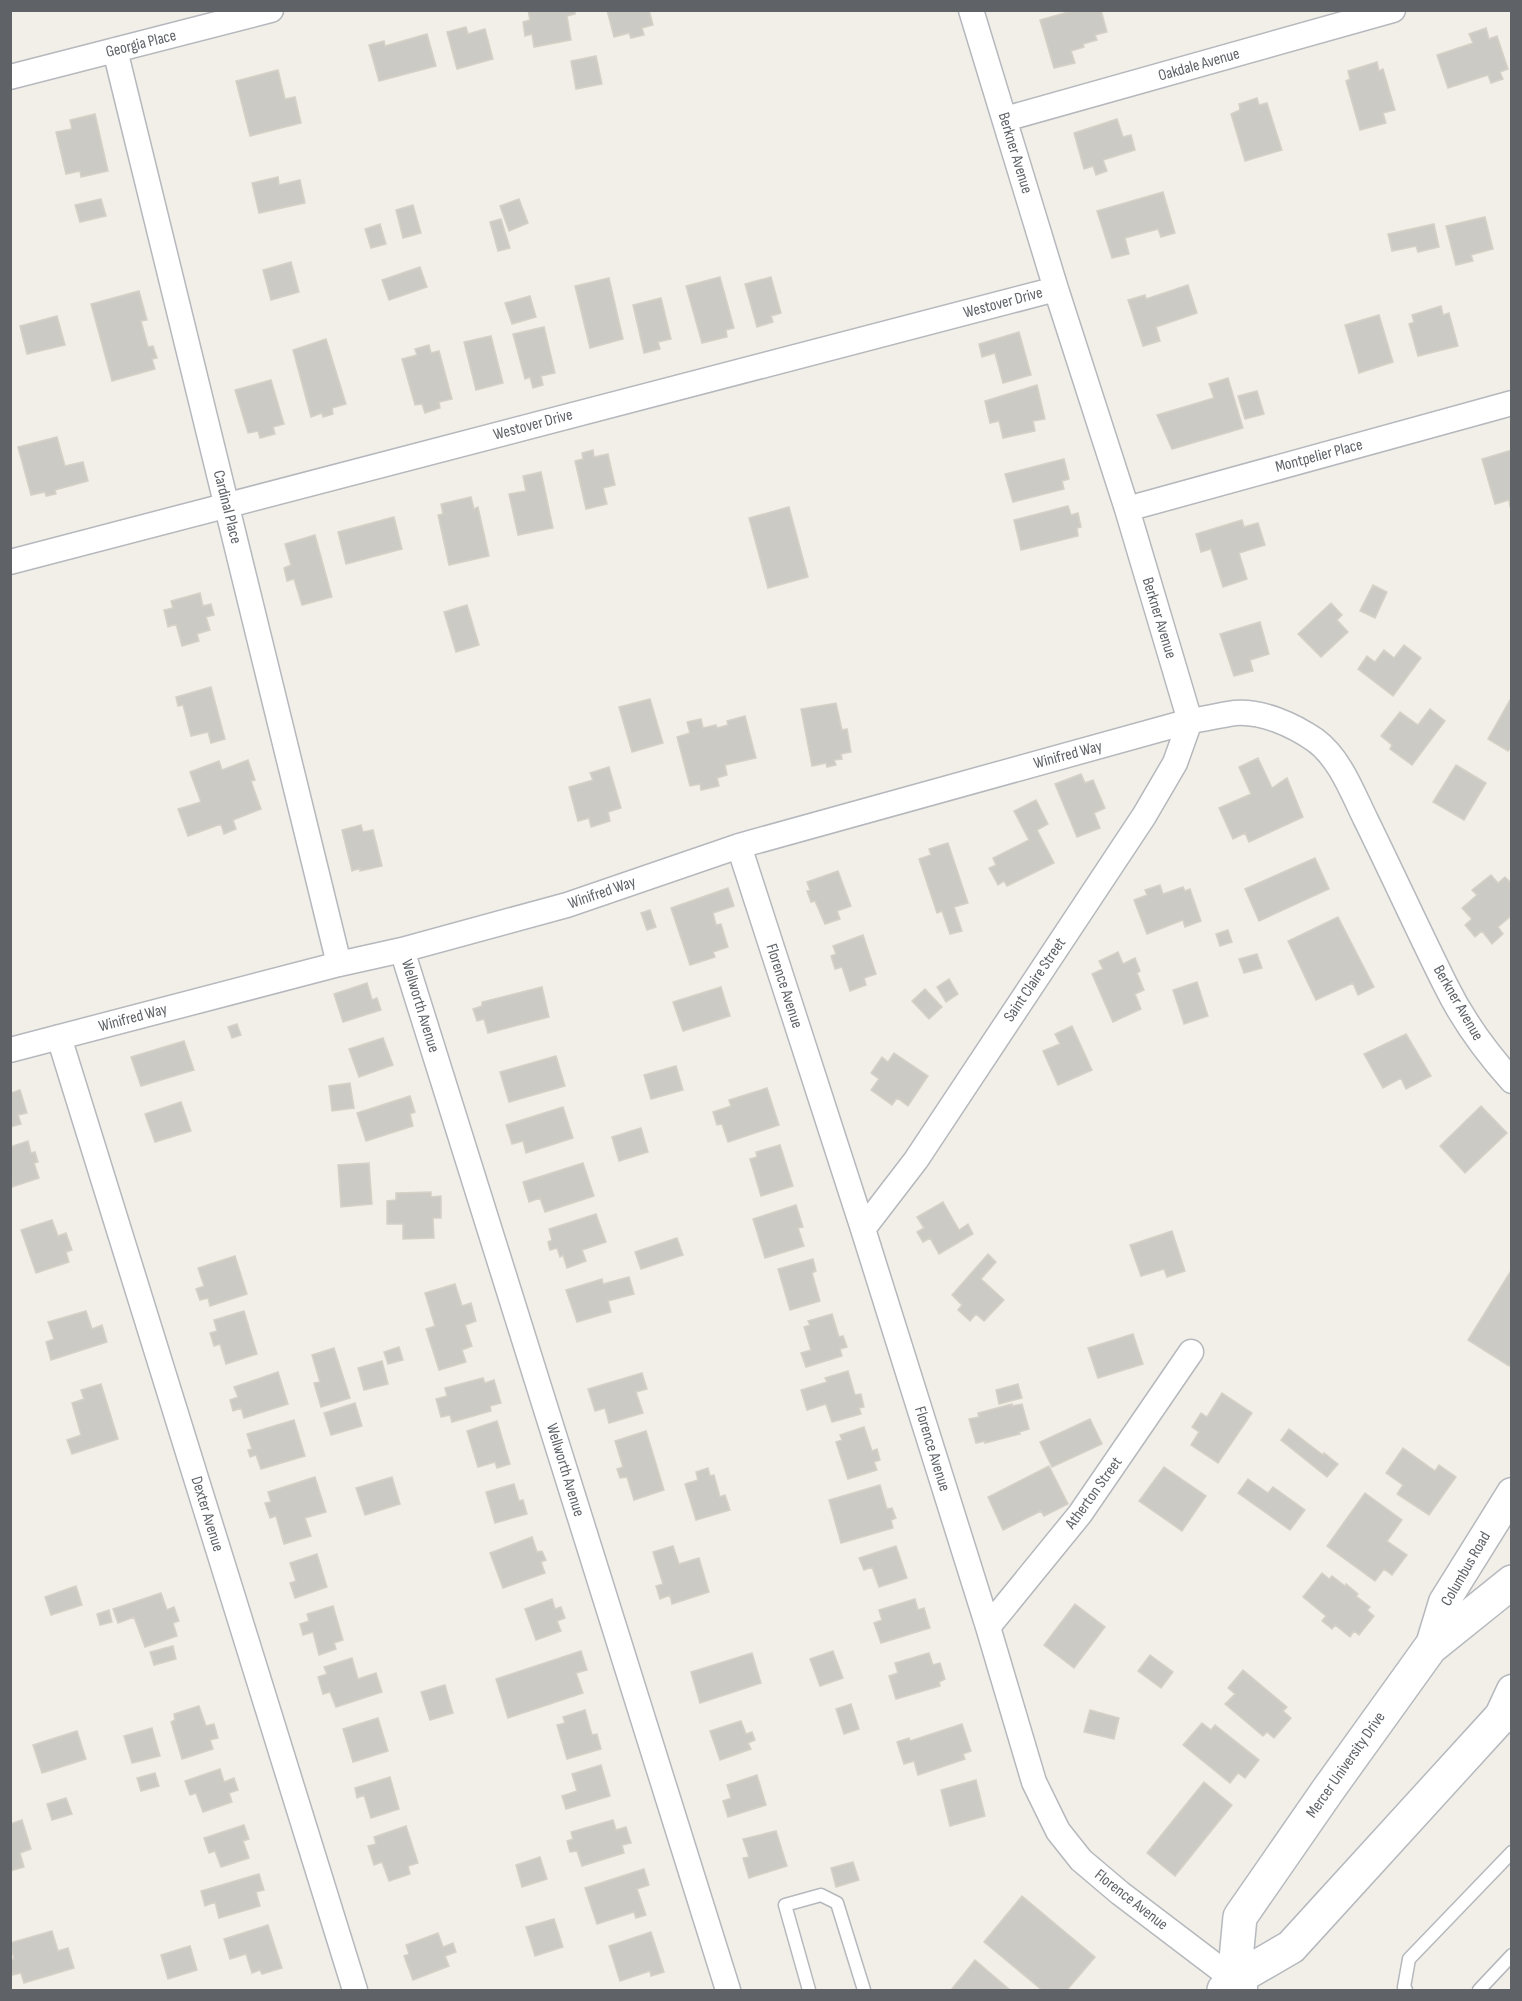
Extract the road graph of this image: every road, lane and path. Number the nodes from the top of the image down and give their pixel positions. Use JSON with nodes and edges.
{"nodes":[{"id":1,"x":271,"y":10,"type":"edge"},
{"id":2,"x":971,"y":10,"type":"edge"},
{"id":3,"x":1394,"y":10,"type":"edge"},
{"id":4,"x":114,"y":51,"type":"junction"},
{"id":5,"x":10,"y":77,"type":"edge"},
{"id":6,"x":1005,"y":119,"type":"junction"},
{"id":7,"x":1056,"y":289,"type":"junction"},
{"id":8,"x":1512,"y":403,"type":"edge"},
{"id":9,"x":226,"y":505,"type":"junction"},
{"id":10,"x":1127,"y":509,"type":"junction"},
{"id":11,"x":10,"y":562,"type":"edge"},
{"id":12,"x":1190,"y":721,"type":"junction"},
{"id":13,"x":739,"y":846,"type":"junction"},
{"id":14,"x":402,"y":950,"type":"junction"},
{"id":15,"x":339,"y":964,"type":"junction"},
{"id":16,"x":59,"y":1037,"type":"junction"},
{"id":17,"x":10,"y":1050,"type":"edge"},
{"id":18,"x":1512,"y":1082,"type":"edge"},
{"id":19,"x":863,"y":1229,"type":"junction"},
{"id":20,"x":1191,"y":1352,"type":"dead end"},
{"id":21,"x":1512,"y":1493,"type":"edge"},
{"id":22,"x":1512,"y":1582,"type":"edge"},
{"id":23,"x":988,"y":1627,"type":"junction"},
{"id":24,"x":1430,"y":1648,"type":"junction"},
{"id":25,"x":1512,"y":1690,"type":"edge"},
{"id":26,"x":1505,"y":1715,"type":"edge"},
{"id":27,"x":1512,"y":1852,"type":"edge"},
{"id":28,"x":1512,"y":1955,"type":"edge"},
{"id":29,"x":1235,"y":1987,"type":"edge"},
{"id":30,"x":355,"y":1990,"type":"edge"},
{"id":31,"x":728,"y":1990,"type":"edge"},
{"id":32,"x":809,"y":1990,"type":"edge"},
{"id":33,"x":864,"y":1990,"type":"edge"},
{"id":34,"x":1406,"y":1990,"type":"edge"},
{"id":35,"x":1479,"y":1990,"type":"edge"}],
"edges":[{"from":1,"to":4,"type":"street","name":"Georgia Place"},
{"from":2,"to":6,"type":"street","name":"Berkner Avenue"},
{"from":3,"to":6,"type":"street","name":"Oakdale Avenue"},
{"from":4,"to":5,"type":"street","name":"Georgia Place"},
{"from":4,"to":9,"type":"street","name":"Cardinal Place"},
{"from":6,"to":7,"type":"street","name":"Berkner Avenue"},
{"from":7,"to":9,"type":"street","name":"Westover Drive"},
{"from":7,"to":10,"type":"street","name":"Berkner Avenue"},
{"from":8,"to":10,"type":"street","name":"Montpelier Place"},
{"from":9,"to":11,"type":"street","name":"Westover Drive"},
{"from":9,"to":15,"type":"street","name":"Cardinal Place"},
{"from":10,"to":12,"type":"street","name":"Berkner Avenue"},
{"from":12,"to":13,"type":"street","name":"Winifred Way"},
{"from":12,"to":18,"type":"street","name":"Berkner Avenue"},
{"from":12,"to":19,"type":"street","name":"Saint Claire Street"},
{"from":13,"to":14,"type":"street","name":"Winifred Way"},
{"from":13,"to":19,"type":"street","name":"Florence Avenue"},
{"from":14,"to":15,"type":"street","name":"Winifred Way"},
{"from":14,"to":31,"type":"street","name":"Wellworth Avenue"},
{"from":15,"to":16,"type":"street","name":"Winifred Way"},
{"from":16,"to":17,"type":"street","name":"Winifred Way"},
{"from":16,"to":30,"type":"street","name":"Dexter Avenue"},
{"from":19,"to":23,"type":"street","name":"Florence Avenue"},
{"from":20,"to":23,"type":"street","name":"Atherton Street"},
{"from":21,"to":24,"type":"street","name":"Columbus Road"},
{"from":22,"to":24,"type":"main road","name":"Mercer University Drive"},
{"from":23,"to":29,"type":"street","name":"Florence Avenue"},
{"from":24,"to":29,"type":"main road","name":"Mercer University Drive"},
{"from":25,"to":26,"type":"street"},
{"from":26,"to":29,"type":"main road"},
{"from":27,"to":34,"type":"lane"},
{"from":28,"to":35,"type":"lane"},
{"from":32,"to":33,"type":"lane"}]}
